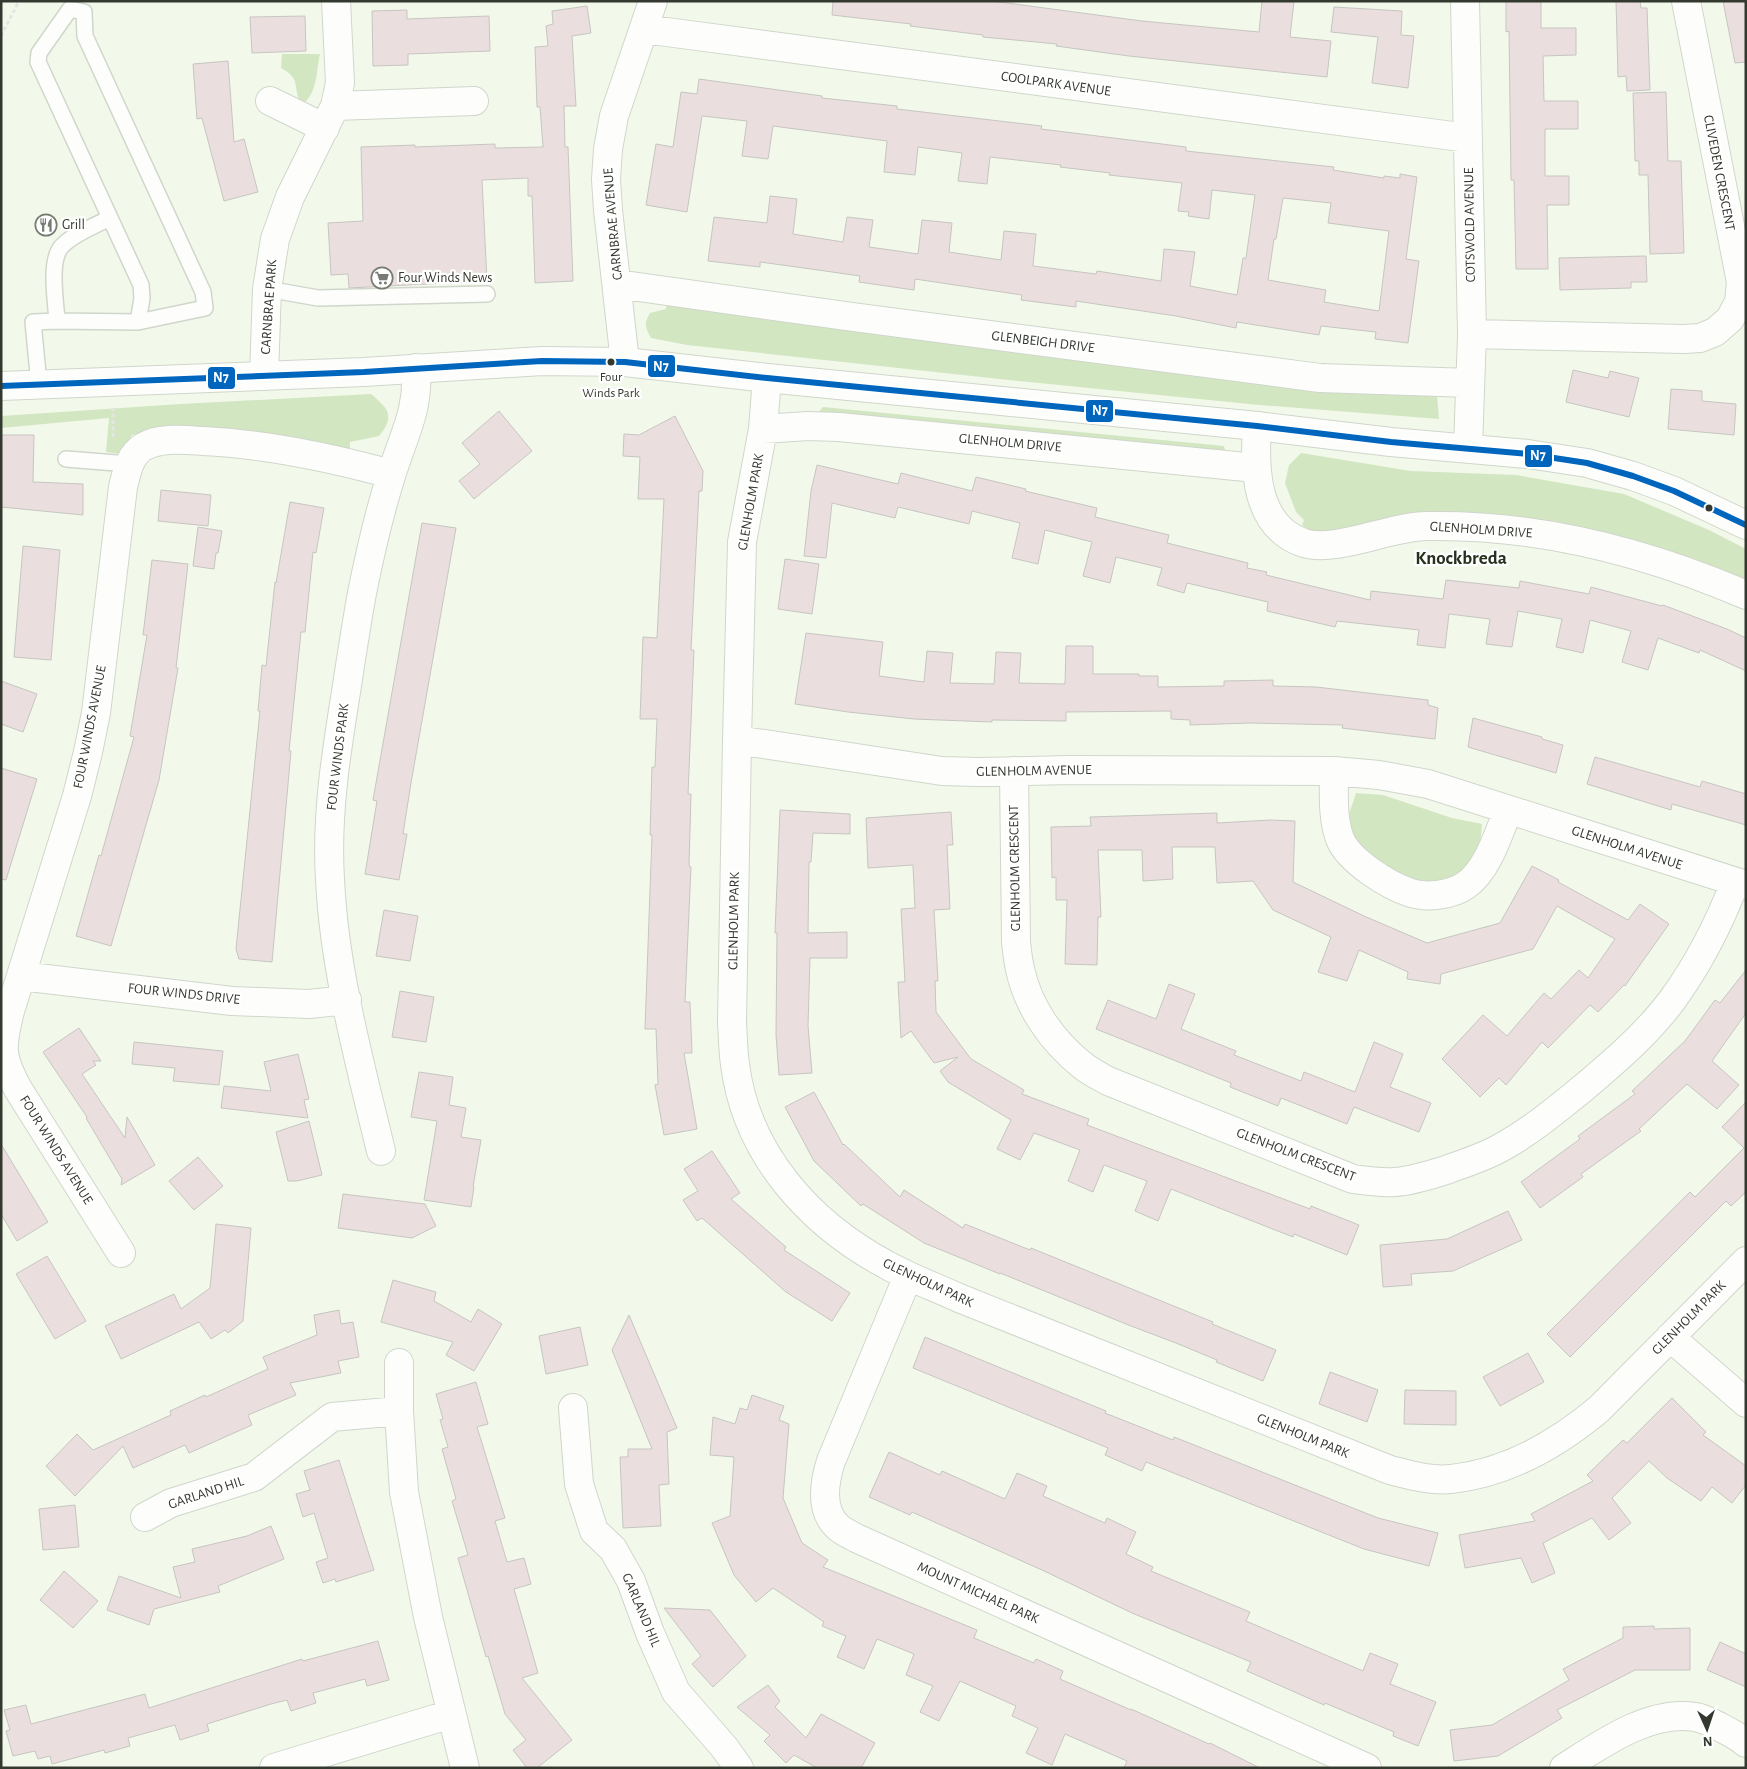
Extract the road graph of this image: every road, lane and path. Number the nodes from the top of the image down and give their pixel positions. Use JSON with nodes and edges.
{"nodes":[{"id":1,"x":19,"y":1,"type":"edge"},
{"id":2,"x":336,"y":1,"type":"edge"},
{"id":3,"x":653,"y":1,"type":"edge"},
{"id":4,"x":1464,"y":1,"type":"edge"},
{"id":5,"x":1686,"y":1,"type":"edge"},
{"id":6,"x":644,"y":29,"type":"junction"},
{"id":7,"x":1,"y":36,"type":"edge"},
{"id":8,"x":270,"y":101,"type":"dead end"},
{"id":9,"x":474,"y":101,"type":"dead end"},
{"id":10,"x":330,"y":117,"type":"junction"},
{"id":11,"x":1468,"y":138,"type":"junction"},
{"id":12,"x":110,"y":218,"type":"junction"},
{"id":13,"x":618,"y":284,"type":"junction"},
{"id":14,"x":267,"y":289,"type":"junction"},
{"id":15,"x":487,"y":294,"type":"dead end"},
{"id":16,"x":57,"y":320,"type":"junction"},
{"id":17,"x":138,"y":322,"type":"junction"},
{"id":18,"x":1472,"y":334,"type":"junction"},
{"id":19,"x":625,"y":362,"type":"junction"},
{"id":20,"x":416,"y":368,"type":"junction"},
{"id":21,"x":264,"y":376,"type":"junction"},
{"id":22,"x":768,"y":378,"type":"junction"},
{"id":23,"x":1470,"y":383,"type":"junction"},
{"id":24,"x":39,"y":384,"type":"junction"},
{"id":25,"x":1,"y":386,"type":"edge"},
{"id":26,"x":1257,"y":426,"type":"junction"},
{"id":27,"x":763,"y":429,"type":"junction"},
{"id":28,"x":1468,"y":448,"type":"junction"},
{"id":29,"x":66,"y":459,"type":"dead end"},
{"id":30,"x":129,"y":464,"type":"junction"},
{"id":31,"x":1256,"y":468,"type":"junction"},
{"id":32,"x":391,"y":474,"type":"junction"},
{"id":33,"x":1746,"y":525,"type":"edge"},
{"id":34,"x":1746,"y":595,"type":"edge"},
{"id":35,"x":736,"y":740,"type":"junction"},
{"id":36,"x":1014,"y":771,"type":"junction"},
{"id":37,"x":1334,"y":771,"type":"junction"},
{"id":38,"x":1508,"y":810,"type":"junction"},
{"id":39,"x":1740,"y":884,"type":"edge"},
{"id":40,"x":21,"y":976,"type":"junction"},
{"id":41,"x":346,"y":1000,"type":"junction"},
{"id":42,"x":380,"y":1151,"type":"dead end"},
{"id":43,"x":121,"y":1253,"type":"dead end"},
{"id":44,"x":1746,"y":1261,"type":"edge"},
{"id":45,"x":908,"y":1276,"type":"junction"},
{"id":46,"x":1670,"y":1337,"type":"junction"},
{"id":47,"x":398,"y":1363,"type":"dead end"},
{"id":48,"x":1746,"y":1404,"type":"edge"},
{"id":49,"x":573,"y":1408,"type":"dead end"},
{"id":50,"x":399,"y":1411,"type":"junction"},
{"id":51,"x":145,"y":1517,"type":"dead end"},
{"id":52,"x":451,"y":1714,"type":"junction"},
{"id":53,"x":1746,"y":1743,"type":"edge"},
{"id":54,"x":274,"y":1768,"type":"edge"},
{"id":55,"x":465,"y":1768,"type":"edge"},
{"id":56,"x":739,"y":1768,"type":"edge"},
{"id":57,"x":1367,"y":1768,"type":"edge"},
{"id":58,"x":1564,"y":1768,"type":"edge"}],
"edges":[{"from":1,"to":7,"type":"path"},
{"from":2,"to":10,"type":"street","name":"CARNBRAE PARK"},
{"from":3,"to":6,"type":"street","name":"CARNBRAE AVENUE"},
{"from":4,"to":11,"type":"street","name":"COTSWOLD AVENUE"},
{"from":5,"to":18,"type":"street","name":"CLIVEDEN CRESCENT"},
{"from":6,"to":11,"type":"street","name":"COOLPARK AVENUE"},
{"from":6,"to":13,"type":"street","name":"CARNBRAE AVENUE"},
{"from":8,"to":10,"type":"street"},
{"from":9,"to":10,"type":"street"},
{"from":10,"to":14,"type":"street","name":"CARNBRAE PARK"},
{"from":11,"to":18,"type":"street","name":"COTSWOLD AVENUE"},
{"from":12,"to":16,"type":"lane"},
{"from":12,"to":17,"type":"lane"},
{"from":12,"to":17,"type":"lane"},
{"from":13,"to":19,"type":"street","name":"CARNBRAE AVENUE"},
{"from":13,"to":23,"type":"street","name":"GLENBEIGH DRIVE"},
{"from":14,"to":15,"type":"lane"},
{"from":14,"to":21,"type":"street","name":"CARNBRAE PARK"},
{"from":16,"to":17,"type":"lane"},
{"from":16,"to":24,"type":"lane"},
{"from":18,"to":23,"type":"street","name":"COTSWOLD AVENUE"},
{"from":19,"to":20,"type":"street"},
{"from":19,"to":22,"type":"street"},
{"from":20,"to":21,"type":"street"},
{"from":20,"to":32,"type":"street","name":"FOUR WINDS PARK"},
{"from":21,"to":24,"type":"street"},
{"from":22,"to":26,"type":"street"},
{"from":22,"to":27,"type":"street","name":"GLENHOLM PARK"},
{"from":23,"to":28,"type":"street","name":"COTSWOLD AVENUE"},
{"from":24,"to":25,"type":"street"},
{"from":26,"to":28,"type":"street"},
{"from":26,"to":31,"type":"street","name":"GLENHOLM DRIVE"},
{"from":27,"to":31,"type":"street","name":"GLENHOLM DRIVE"},
{"from":27,"to":35,"type":"street","name":"GLENHOLM PARK"},
{"from":28,"to":33,"type":"street"},
{"from":29,"to":30,"type":"lane"},
{"from":30,"to":32,"type":"street","name":"FOUR WINDS AVENUE"},
{"from":30,"to":40,"type":"street","name":"FOUR WINDS AVENUE"},
{"from":31,"to":34,"type":"street","name":"GLENHOLM DRIVE"},
{"from":32,"to":41,"type":"street","name":"FOUR WINDS PARK"},
{"from":35,"to":36,"type":"street","name":"GLENHOLM AVENUE"},
{"from":35,"to":45,"type":"street","name":"GLENHOLM PARK"},
{"from":36,"to":37,"type":"street","name":"GLENHOLM AVENUE"},
{"from":36,"to":39,"type":"street","name":"GLENHOLM CRESCENT"},
{"from":37,"to":38,"type":"street","name":"GLENHOLM AVENUE"},
{"from":37,"to":38,"type":"street"},
{"from":38,"to":39,"type":"street","name":"GLENHOLM AVENUE"},
{"from":40,"to":41,"type":"street","name":"FOUR WINDS DRIVE"},
{"from":40,"to":43,"type":"street","name":"FOUR WINDS AVENUE"},
{"from":41,"to":42,"type":"street","name":"FOUR WINDS PARK"},
{"from":44,"to":46,"type":"street","name":"GLENHOLM PARK"},
{"from":45,"to":46,"type":"street","name":"GLENHOLM PARK"},
{"from":45,"to":57,"type":"street","name":"MOUNT MICHAEL PARK"},
{"from":46,"to":48,"type":"street"},
{"from":47,"to":50,"type":"street"},
{"from":49,"to":56,"type":"street","name":"GARLAND HIL"},
{"from":50,"to":51,"type":"street","name":"GARLAND HIL"},
{"from":50,"to":52,"type":"street"},
{"from":52,"to":54,"type":"street"},
{"from":52,"to":55,"type":"street"},
{"from":53,"to":58,"type":"street"}]}
